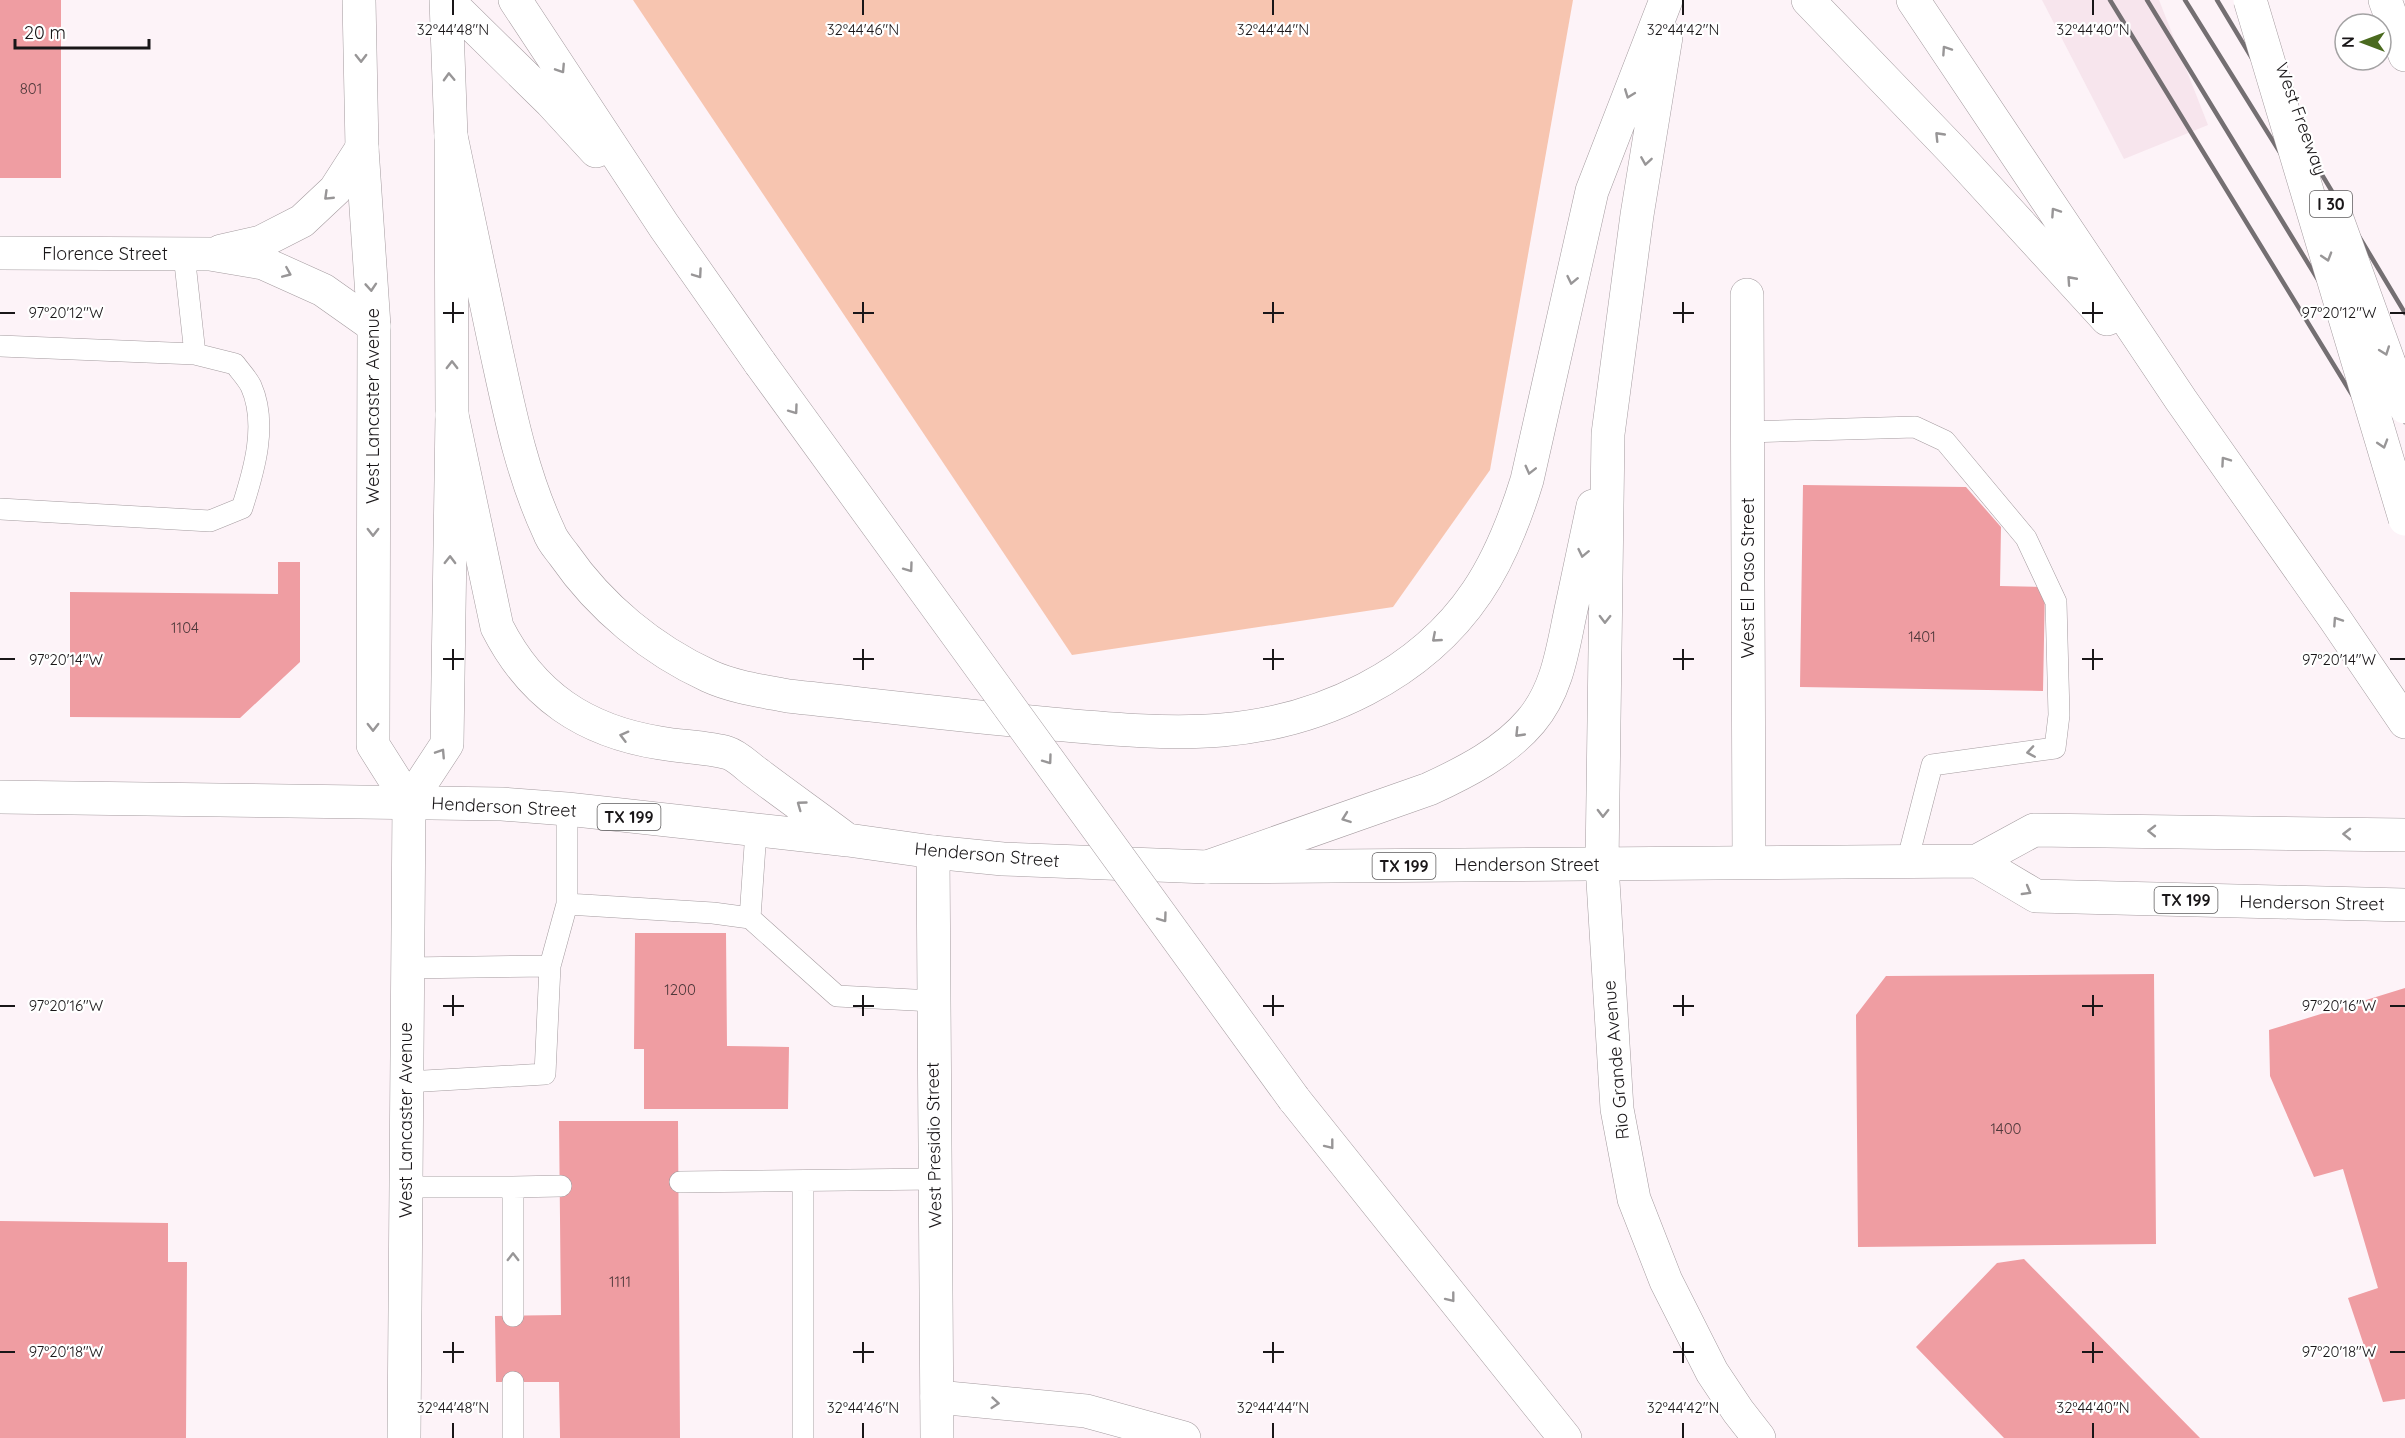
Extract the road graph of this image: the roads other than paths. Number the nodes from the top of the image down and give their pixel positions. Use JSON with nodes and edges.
{"nodes":[{"id":1,"x":359,"y":0,"type":"edge"},
{"id":2,"x":447,"y":0,"type":"edge"},
{"id":3,"x":1666,"y":0,"type":"edge"},
{"id":4,"x":1672,"y":0,"type":"edge"},
{"id":5,"x":1808,"y":0,"type":"edge"},
{"id":6,"x":1913,"y":0,"type":"edge"},
{"id":7,"x":2250,"y":0,"type":"edge"},
{"id":8,"x":2258,"y":0,"type":"edge"},
{"id":9,"x":2385,"y":0,"type":"edge"},
{"id":10,"x":522,"y":10,"type":"edge"},
{"id":11,"x":2405,"y":55,"type":"edge"},
{"id":12,"x":451,"y":136,"type":"junction"},
{"id":13,"x":362,"y":148,"type":"junction"},
{"id":14,"x":664,"y":226,"type":"junction"},
{"id":15,"x":0,"y":253,"type":"edge"},
{"id":16,"x":197,"y":254,"type":"junction"},
{"id":17,"x":1746,"y":295,"type":"dead end"},
{"id":18,"x":374,"y":326,"type":"junction"},
{"id":19,"x":0,"y":346,"type":"edge"},
{"id":20,"x":195,"y":354,"type":"junction"},
{"id":21,"x":2181,"y":400,"type":"junction"},
{"id":22,"x":2405,"y":407,"type":"edge"},
{"id":23,"x":452,"y":415,"type":"junction"},
{"id":24,"x":1748,"y":432,"type":"junction"},
{"id":25,"x":1608,"y":434,"type":"junction"},
{"id":26,"x":0,"y":508,"type":"edge"},
{"id":27,"x":2405,"y":519,"type":"edge"},
{"id":28,"x":2405,"y":722,"type":"edge"},
{"id":29,"x":0,"y":797,"type":"edge"},
{"id":30,"x":410,"y":802,"type":"junction"},
{"id":31,"x":567,"y":809,"type":"junction"},
{"id":32,"x":756,"y":831,"type":"junction"},
{"id":33,"x":2405,"y":835,"type":"edge"},
{"id":34,"x":848,"y":840,"type":"junction"},
{"id":35,"x":933,"y":852,"type":"junction"},
{"id":36,"x":1977,"y":861,"type":"junction"},
{"id":37,"x":1749,"y":862,"type":"junction"},
{"id":38,"x":1907,"y":862,"type":"junction"},
{"id":39,"x":1602,"y":865,"type":"junction"},
{"id":40,"x":1207,"y":867,"type":"junction"},
{"id":41,"x":567,"y":904,"type":"junction"},
{"id":42,"x":2405,"y":905,"type":"edge"},
{"id":43,"x":750,"y":918,"type":"junction"},
{"id":44,"x":550,"y":966,"type":"junction"},
{"id":45,"x":407,"y":968,"type":"junction"},
{"id":46,"x":933,"y":1001,"type":"junction"},
{"id":47,"x":406,"y":1082,"type":"junction"},
{"id":48,"x":935,"y":1179,"type":"junction"},
{"id":49,"x":680,"y":1182,"type":"dead end"},
{"id":50,"x":804,"y":1182,"type":"junction"},
{"id":51,"x":561,"y":1186,"type":"dead end"},
{"id":52,"x":406,"y":1187,"type":"junction"},
{"id":53,"x":513,"y":1187,"type":"junction"},
{"id":54,"x":513,"y":1316,"type":"dead end"},
{"id":55,"x":513,"y":1383,"type":"dead end"},
{"id":56,"x":937,"y":1397,"type":"junction"},
{"id":57,"x":404,"y":1438,"type":"edge"},
{"id":58,"x":513,"y":1438,"type":"edge"},
{"id":59,"x":803,"y":1438,"type":"edge"},
{"id":60,"x":937,"y":1438,"type":"edge"},
{"id":61,"x":1184,"y":1438,"type":"edge"},
{"id":62,"x":1565,"y":1438,"type":"edge"},
{"id":63,"x":1759,"y":1438,"type":"edge"}],
"edges":[{"from":1,"to":13,"type":"main road","name":"West Lancaster Avenue","one_way":true},
{"from":12,"to":2,"type":"main road","one_way":true},
{"from":2,"to":14,"type":"main road"},
{"from":3,"to":12,"type":"main road","one_way":true},
{"from":4,"to":25,"type":"main road","one_way":true},
{"from":21,"to":5,"type":"main road","one_way":true},
{"from":21,"to":6,"type":"main road","one_way":true},
{"from":7,"to":27,"type":"main road","one_way":true,"bridge":true},
{"from":8,"to":22,"type":"main road","name":"West Freeway","number":"I 30","one_way":true,"bridge":true},
{"from":9,"to":11,"type":"main road"},
{"from":10,"to":14,"type":"main road","one_way":true},
{"from":23,"to":12,"type":"main road","one_way":true},
{"from":13,"to":16,"type":"main road","name":"Florence Street","one_way":true},
{"from":13,"to":18,"type":"main road","name":"West Lancaster Avenue","one_way":true},
{"from":14,"to":62,"type":"main road","one_way":true,"bridge":true},
{"from":15,"to":16,"type":"main road","name":"Florence Street"},
{"from":16,"to":18,"type":"main road","name":"Florence Street","one_way":true},
{"from":16,"to":20,"type":"lane"},
{"from":17,"to":24,"type":"main road","name":"West El Paso Street"},
{"from":18,"to":30,"type":"main road","name":"West Lancaster Avenue","one_way":true},
{"from":19,"to":20,"type":"lane"},
{"from":20,"to":26,"type":"lane"},
{"from":28,"to":21,"type":"main road","one_way":true},
{"from":30,"to":23,"type":"main road","one_way":true},
{"from":34,"to":23,"type":"main road","one_way":true},
{"from":24,"to":37,"type":"main road","name":"West El Paso Street"},
{"from":24,"to":38,"type":"lane","one_way":true},
{"from":25,"to":39,"type":"main road","name":"Rio Grande Avenue","one_way":true},
{"from":25,"to":40,"type":"main road","one_way":true},
{"from":29,"to":30,"type":"main road","name":"Henderson Street","number":"TX 199"},
{"from":30,"to":31,"type":"main road","name":"Henderson Street","number":"TX 199"},
{"from":30,"to":45,"type":"main road","name":"West Lancaster Avenue"},
{"from":31,"to":32,"type":"main road","name":"Henderson Street","number":"TX 199"},
{"from":31,"to":41,"type":"lane"},
{"from":32,"to":34,"type":"main road","name":"Henderson Street","number":"TX 199"},
{"from":32,"to":43,"type":"lane"},
{"from":33,"to":36,"type":"main road","name":"Henderson Street","number":"TX 199","one_way":true},
{"from":34,"to":35,"type":"main road","name":"Henderson Street","number":"TX 199"},
{"from":35,"to":40,"type":"main road","name":"Henderson Street","number":"TX 199"},
{"from":35,"to":46,"type":"main road","name":"West Presidio Street"},
{"from":36,"to":38,"type":"main road","name":"Henderson Street","number":"TX 199"},
{"from":36,"to":42,"type":"main road","name":"Henderson Street","number":"TX 199","one_way":true},
{"from":37,"to":38,"type":"main road","name":"Henderson Street","number":"TX 199"},
{"from":37,"to":39,"type":"main road","name":"Henderson Street","number":"TX 199"},
{"from":39,"to":40,"type":"main road","name":"Henderson Street","number":"TX 199"},
{"from":39,"to":63,"type":"main road","name":"Rio Grande Avenue"},
{"from":41,"to":43,"type":"lane"},
{"from":41,"to":44,"type":"lane"},
{"from":43,"to":46,"type":"lane"},
{"from":44,"to":45,"type":"lane"},
{"from":44,"to":47,"type":"lane"},
{"from":45,"to":47,"type":"main road","name":"West Lancaster Avenue"},
{"from":46,"to":48,"type":"main road","name":"West Presidio Street"},
{"from":47,"to":52,"type":"main road","name":"West Lancaster Avenue"},
{"from":48,"to":50,"type":"lane"},
{"from":48,"to":56,"type":"main road","name":"West Presidio Street"},
{"from":49,"to":50,"type":"lane"},
{"from":50,"to":59,"type":"lane"},
{"from":51,"to":53,"type":"lane"},
{"from":52,"to":53,"type":"lane"},
{"from":52,"to":57,"type":"main road","name":"West Lancaster Avenue"},
{"from":54,"to":53,"type":"lane","one_way":true},
{"from":55,"to":58,"type":"lane"},
{"from":56,"to":60,"type":"main road","name":"West Presidio Street"},
{"from":56,"to":61,"type":"main road","one_way":true}]}
